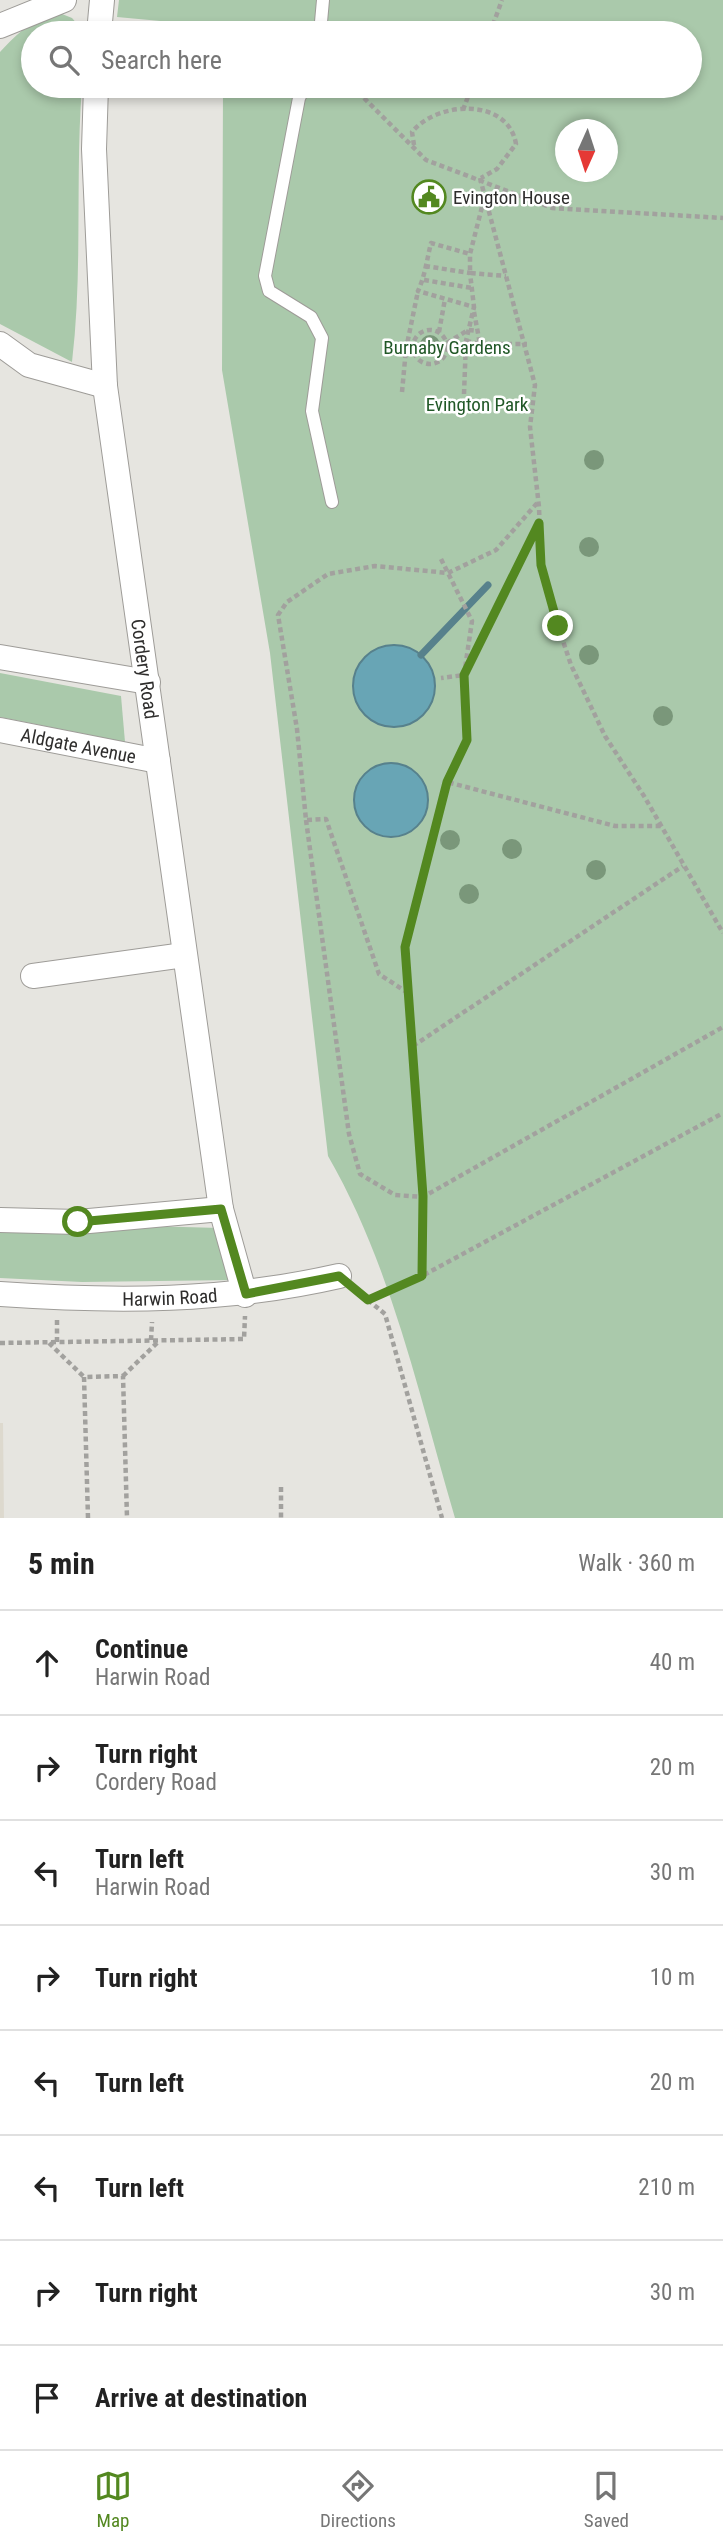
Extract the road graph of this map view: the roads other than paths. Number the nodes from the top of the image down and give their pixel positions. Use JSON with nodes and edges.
{"nodes":[{"id":1,"x":64,"y":0,"type":"edge"},
{"id":2,"x":102,"y":0,"type":"edge"},
{"id":3,"x":323,"y":0,"type":"edge"},
{"id":4,"x":100,"y":21,"type":"edge"},
{"id":5,"x":321,"y":21,"type":"edge"},
{"id":6,"x":0,"y":26,"type":"edge"},
{"id":7,"x":96,"y":98,"type":"edge"},
{"id":8,"x":299,"y":98,"type":"edge"},
{"id":9,"x":0,"y":344,"type":"edge"},
{"id":10,"x":105,"y":386,"type":"junction"},
{"id":11,"x":332,"y":502,"type":"dead end"},
{"id":12,"x":0,"y":657,"type":"edge"},
{"id":13,"x":148,"y":681,"type":"junction"},
{"id":14,"x":0,"y":730,"type":"edge"},
{"id":15,"x":158,"y":761,"type":"junction"},
{"id":16,"x":184,"y":955,"type":"junction"},
{"id":17,"x":33,"y":976,"type":"dead end"},
{"id":18,"x":221,"y":1209,"type":"junction"},
{"id":19,"x":0,"y":1220,"type":"edge"},
{"id":20,"x":339,"y":1276,"type":"road end"},
{"id":21,"x":0,"y":1294,"type":"edge"},
{"id":22,"x":246,"y":1294,"type":"junction"}],
"edges":[{"from":1,"to":6,"type":"street"},
{"from":2,"to":4,"type":"street"},
{"from":3,"to":5,"type":"lane"},
{"from":7,"to":10,"type":"street","name":"Cordery Road"},
{"from":8,"to":11,"type":"lane"},
{"from":9,"to":10,"type":"street"},
{"from":10,"to":13,"type":"street","name":"Cordery Road"},
{"from":12,"to":13,"type":"street"},
{"from":13,"to":15,"type":"street","name":"Cordery Road"},
{"from":14,"to":15,"type":"street","name":"Aldgate Avenue"},
{"from":15,"to":16,"type":"street","name":"Cordery Road"},
{"from":16,"to":17,"type":"street"},
{"from":16,"to":18,"type":"street","name":"Cordery Road"},
{"from":18,"to":19,"type":"street"},
{"from":18,"to":22,"type":"street","name":"Cordery Road"},
{"from":20,"to":22,"type":"street","name":"Harwin Road"},
{"from":21,"to":22,"type":"street","name":"Harwin Road"}]}
